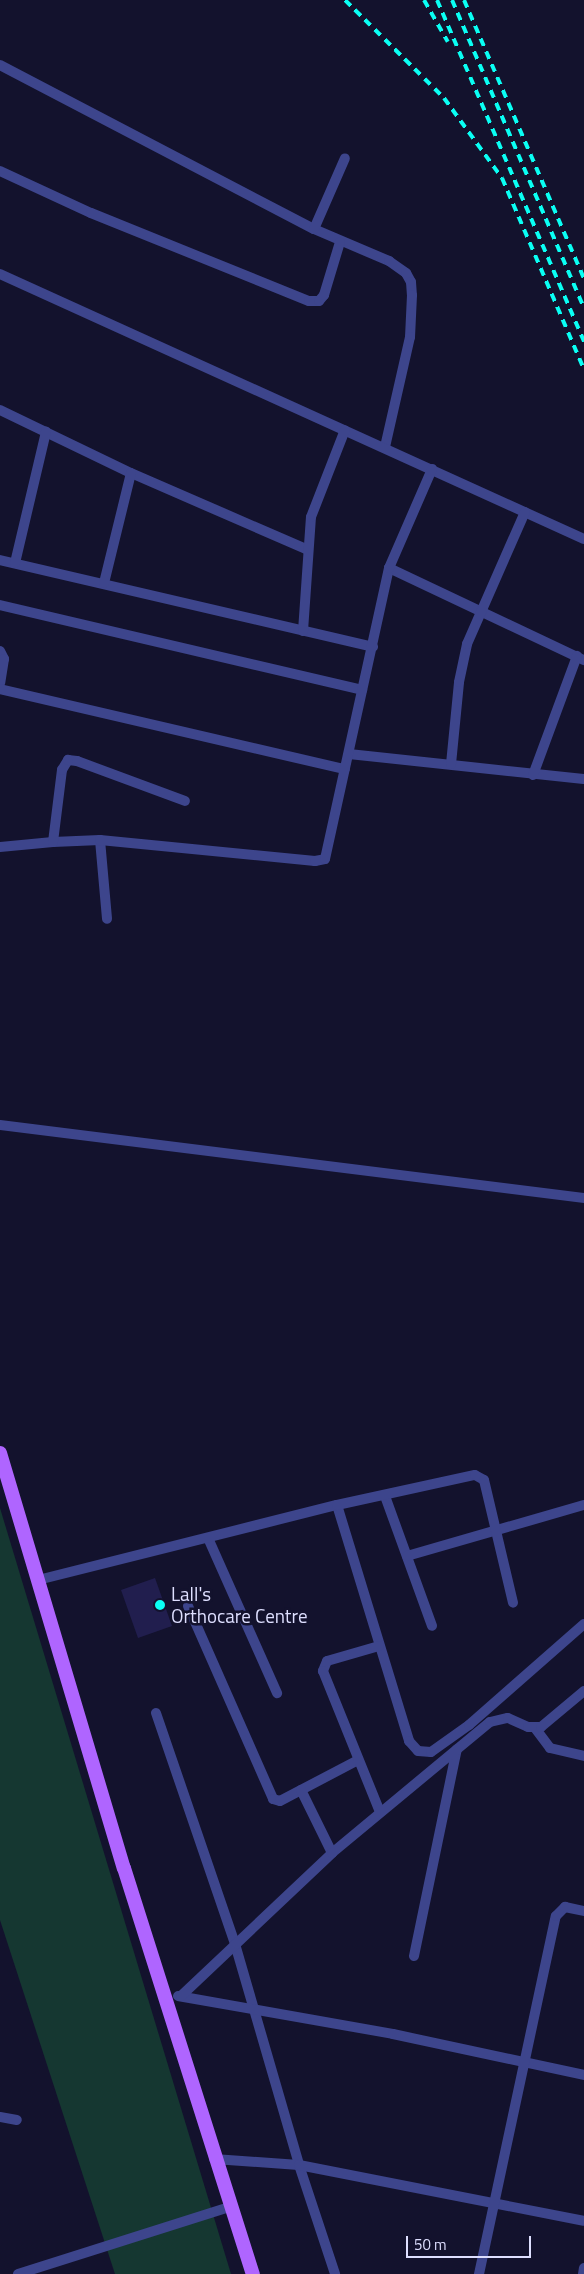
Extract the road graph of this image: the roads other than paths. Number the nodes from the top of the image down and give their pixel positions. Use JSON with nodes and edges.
{"nodes":[{"id":1,"x":0,"y":65,"type":"edge"},
{"id":2,"x":345,"y":158,"type":"dead end"},
{"id":3,"x":0,"y":171,"type":"edge"},
{"id":4,"x":314,"y":229,"type":"junction"},
{"id":5,"x":340,"y":242,"type":"junction"},
{"id":6,"x":0,"y":274,"type":"edge"},
{"id":7,"x":0,"y":413,"type":"edge"},
{"id":8,"x":345,"y":430,"type":"junction"},
{"id":9,"x":46,"y":432,"type":"junction"},
{"id":10,"x":385,"y":447,"type":"junction"},
{"id":11,"x":432,"y":469,"type":"junction"},
{"id":12,"x":131,"y":473,"type":"junction"},
{"id":13,"x":525,"y":512,"type":"junction"},
{"id":14,"x":584,"y":539,"type":"edge"},
{"id":15,"x":308,"y":550,"type":"junction"},
{"id":16,"x":0,"y":560,"type":"edge"},
{"id":17,"x":15,"y":563,"type":"junction"},
{"id":18,"x":389,"y":568,"type":"junction"},
{"id":19,"x":104,"y":583,"type":"junction"},
{"id":20,"x":0,"y":605,"type":"edge"},
{"id":21,"x":480,"y":610,"type":"junction"},
{"id":22,"x":303,"y":630,"type":"junction"},
{"id":23,"x":373,"y":647,"type":"junction"},
{"id":24,"x":0,"y":651,"type":"edge"},
{"id":25,"x":580,"y":658,"type":"edge"},
{"id":26,"x":0,"y":683,"type":"edge"},
{"id":27,"x":0,"y":689,"type":"edge"},
{"id":28,"x":362,"y":690,"type":"junction"},
{"id":29,"x":349,"y":754,"type":"junction"},
{"id":30,"x":451,"y":764,"type":"junction"},
{"id":31,"x":345,"y":769,"type":"junction"},
{"id":32,"x":533,"y":775,"type":"junction"},
{"id":33,"x":584,"y":779,"type":"edge"},
{"id":34,"x":185,"y":802,"type":"dead end"},
{"id":35,"x":100,"y":840,"type":"junction"},
{"id":36,"x":53,"y":842,"type":"junction"},
{"id":37,"x":0,"y":847,"type":"edge"},
{"id":38,"x":107,"y":919,"type":"dead end"},
{"id":39,"x":0,"y":1125,"type":"edge"},
{"id":40,"x":584,"y":1198,"type":"edge"},
{"id":41,"x":0,"y":1453,"type":"edge"},
{"id":42,"x":385,"y":1496,"type":"junction"},
{"id":43,"x":584,"y":1505,"type":"edge"},
{"id":44,"x":337,"y":1506,"type":"junction"},
{"id":45,"x":493,"y":1530,"type":"junction"},
{"id":46,"x":208,"y":1538,"type":"junction"},
{"id":47,"x":406,"y":1556,"type":"junction"},
{"id":48,"x":38,"y":1580,"type":"junction"},
{"id":49,"x":513,"y":1603,"type":"dead end"},
{"id":50,"x":188,"y":1606,"type":"dead end"},
{"id":51,"x":584,"y":1624,"type":"edge"},
{"id":52,"x":432,"y":1626,"type":"dead end"},
{"id":53,"x":379,"y":1646,"type":"junction"},
{"id":54,"x":584,"y":1691,"type":"edge"},
{"id":55,"x":277,"y":1693,"type":"dead end"},
{"id":56,"x":156,"y":1713,"type":"dead end"},
{"id":57,"x":535,"y":1728,"type":"junction"},
{"id":58,"x":457,"y":1748,"type":"junction"},
{"id":59,"x":584,"y":1756,"type":"edge"},
{"id":60,"x":358,"y":1760,"type":"junction"},
{"id":61,"x":301,"y":1790,"type":"junction"},
{"id":62,"x":380,"y":1812,"type":"junction"},
{"id":63,"x":332,"y":1853,"type":"junction"},
{"id":64,"x":584,"y":1911,"type":"edge"},
{"id":65,"x":235,"y":1944,"type":"junction"},
{"id":66,"x":414,"y":1956,"type":"dead end"},
{"id":67,"x":163,"y":1996,"type":"junction"},
{"id":68,"x":181,"y":1996,"type":"junction"},
{"id":69,"x":254,"y":2009,"type":"junction"},
{"id":70,"x":523,"y":2062,"type":"junction"},
{"id":71,"x":584,"y":2075,"type":"edge"},
{"id":72,"x":0,"y":2117,"type":"edge"},
{"id":73,"x":17,"y":2120,"type":"dead end"},
{"id":74,"x":214,"y":2159,"type":"junction"},
{"id":75,"x":300,"y":2165,"type":"junction"},
{"id":76,"x":493,"y":2202,"type":"junction"},
{"id":77,"x":229,"y":2207,"type":"junction"},
{"id":78,"x":584,"y":2221,"type":"edge"},
{"id":79,"x":584,"y":2268,"type":"edge"},
{"id":80,"x":18,"y":2274,"type":"edge"},
{"id":81,"x":253,"y":2274,"type":"edge"},
{"id":82,"x":335,"y":2274,"type":"edge"},
{"id":83,"x":479,"y":2274,"type":"edge"},
{"id":84,"x":583,"y":2274,"type":"edge"}],
"edges":[{"from":1,"to":4,"type":"street"},
{"from":2,"to":4,"type":"street"},
{"from":3,"to":5,"type":"street"},
{"from":4,"to":5,"type":"street"},
{"from":5,"to":10,"type":"street"},
{"from":6,"to":8,"type":"street"},
{"from":7,"to":9,"type":"street"},
{"from":8,"to":10,"type":"street"},
{"from":8,"to":15,"type":"street"},
{"from":9,"to":12,"type":"street"},
{"from":9,"to":17,"type":"street"},
{"from":10,"to":11,"type":"street"},
{"from":11,"to":13,"type":"street"},
{"from":11,"to":18,"type":"street"},
{"from":12,"to":15,"type":"street"},
{"from":12,"to":19,"type":"street"},
{"from":13,"to":14,"type":"street"},
{"from":13,"to":21,"type":"street"},
{"from":15,"to":22,"type":"street"},
{"from":16,"to":17,"type":"street"},
{"from":17,"to":19,"type":"street"},
{"from":18,"to":21,"type":"street"},
{"from":18,"to":23,"type":"street"},
{"from":19,"to":22,"type":"street"},
{"from":20,"to":28,"type":"street"},
{"from":21,"to":25,"type":"street"},
{"from":21,"to":30,"type":"street"},
{"from":22,"to":23,"type":"street"},
{"from":23,"to":28,"type":"street"},
{"from":24,"to":26,"type":"street"},
{"from":25,"to":32,"type":"street"},
{"from":27,"to":31,"type":"street"},
{"from":28,"to":29,"type":"street"},
{"from":29,"to":30,"type":"street"},
{"from":29,"to":31,"type":"street"},
{"from":30,"to":32,"type":"street"},
{"from":31,"to":35,"type":"street"},
{"from":32,"to":33,"type":"street"},
{"from":34,"to":36,"type":"street"},
{"from":35,"to":36,"type":"street"},
{"from":35,"to":38,"type":"street"},
{"from":36,"to":37,"type":"street"},
{"from":39,"to":40,"type":"street"},
{"from":41,"to":48,"type":"main road"},
{"from":42,"to":44,"type":"street"},
{"from":42,"to":45,"type":"street"},
{"from":42,"to":47,"type":"street"},
{"from":43,"to":45,"type":"street"},
{"from":44,"to":46,"type":"street"},
{"from":44,"to":53,"type":"street"},
{"from":45,"to":47,"type":"street"},
{"from":45,"to":49,"type":"street"},
{"from":46,"to":48,"type":"street"},
{"from":46,"to":55,"type":"street"},
{"from":47,"to":52,"type":"street"},
{"from":48,"to":67,"type":"main road"},
{"from":50,"to":61,"type":"street"},
{"from":51,"to":53,"type":"street"},
{"from":53,"to":60,"type":"street"},
{"from":54,"to":57,"type":"street"},
{"from":56,"to":65,"type":"street"},
{"from":57,"to":58,"type":"street"},
{"from":57,"to":59,"type":"street"},
{"from":58,"to":62,"type":"street"},
{"from":58,"to":66,"type":"street"},
{"from":60,"to":61,"type":"street"},
{"from":60,"to":62,"type":"street"},
{"from":61,"to":63,"type":"street"},
{"from":62,"to":63,"type":"street"},
{"from":63,"to":65,"type":"street"},
{"from":64,"to":70,"type":"street"},
{"from":65,"to":68,"type":"street"},
{"from":65,"to":69,"type":"street"},
{"from":67,"to":68,"type":"street"},
{"from":67,"to":74,"type":"main road"},
{"from":68,"to":69,"type":"street"},
{"from":69,"to":70,"type":"street"},
{"from":69,"to":75,"type":"street"},
{"from":70,"to":71,"type":"street"},
{"from":70,"to":76,"type":"street"},
{"from":72,"to":73,"type":"street"},
{"from":74,"to":75,"type":"street"},
{"from":74,"to":77,"type":"main road"},
{"from":75,"to":76,"type":"street"},
{"from":75,"to":82,"type":"street"},
{"from":76,"to":78,"type":"street"},
{"from":76,"to":83,"type":"street"},
{"from":77,"to":80,"type":"street"},
{"from":77,"to":81,"type":"main road"},
{"from":79,"to":84,"type":"street"}]}
